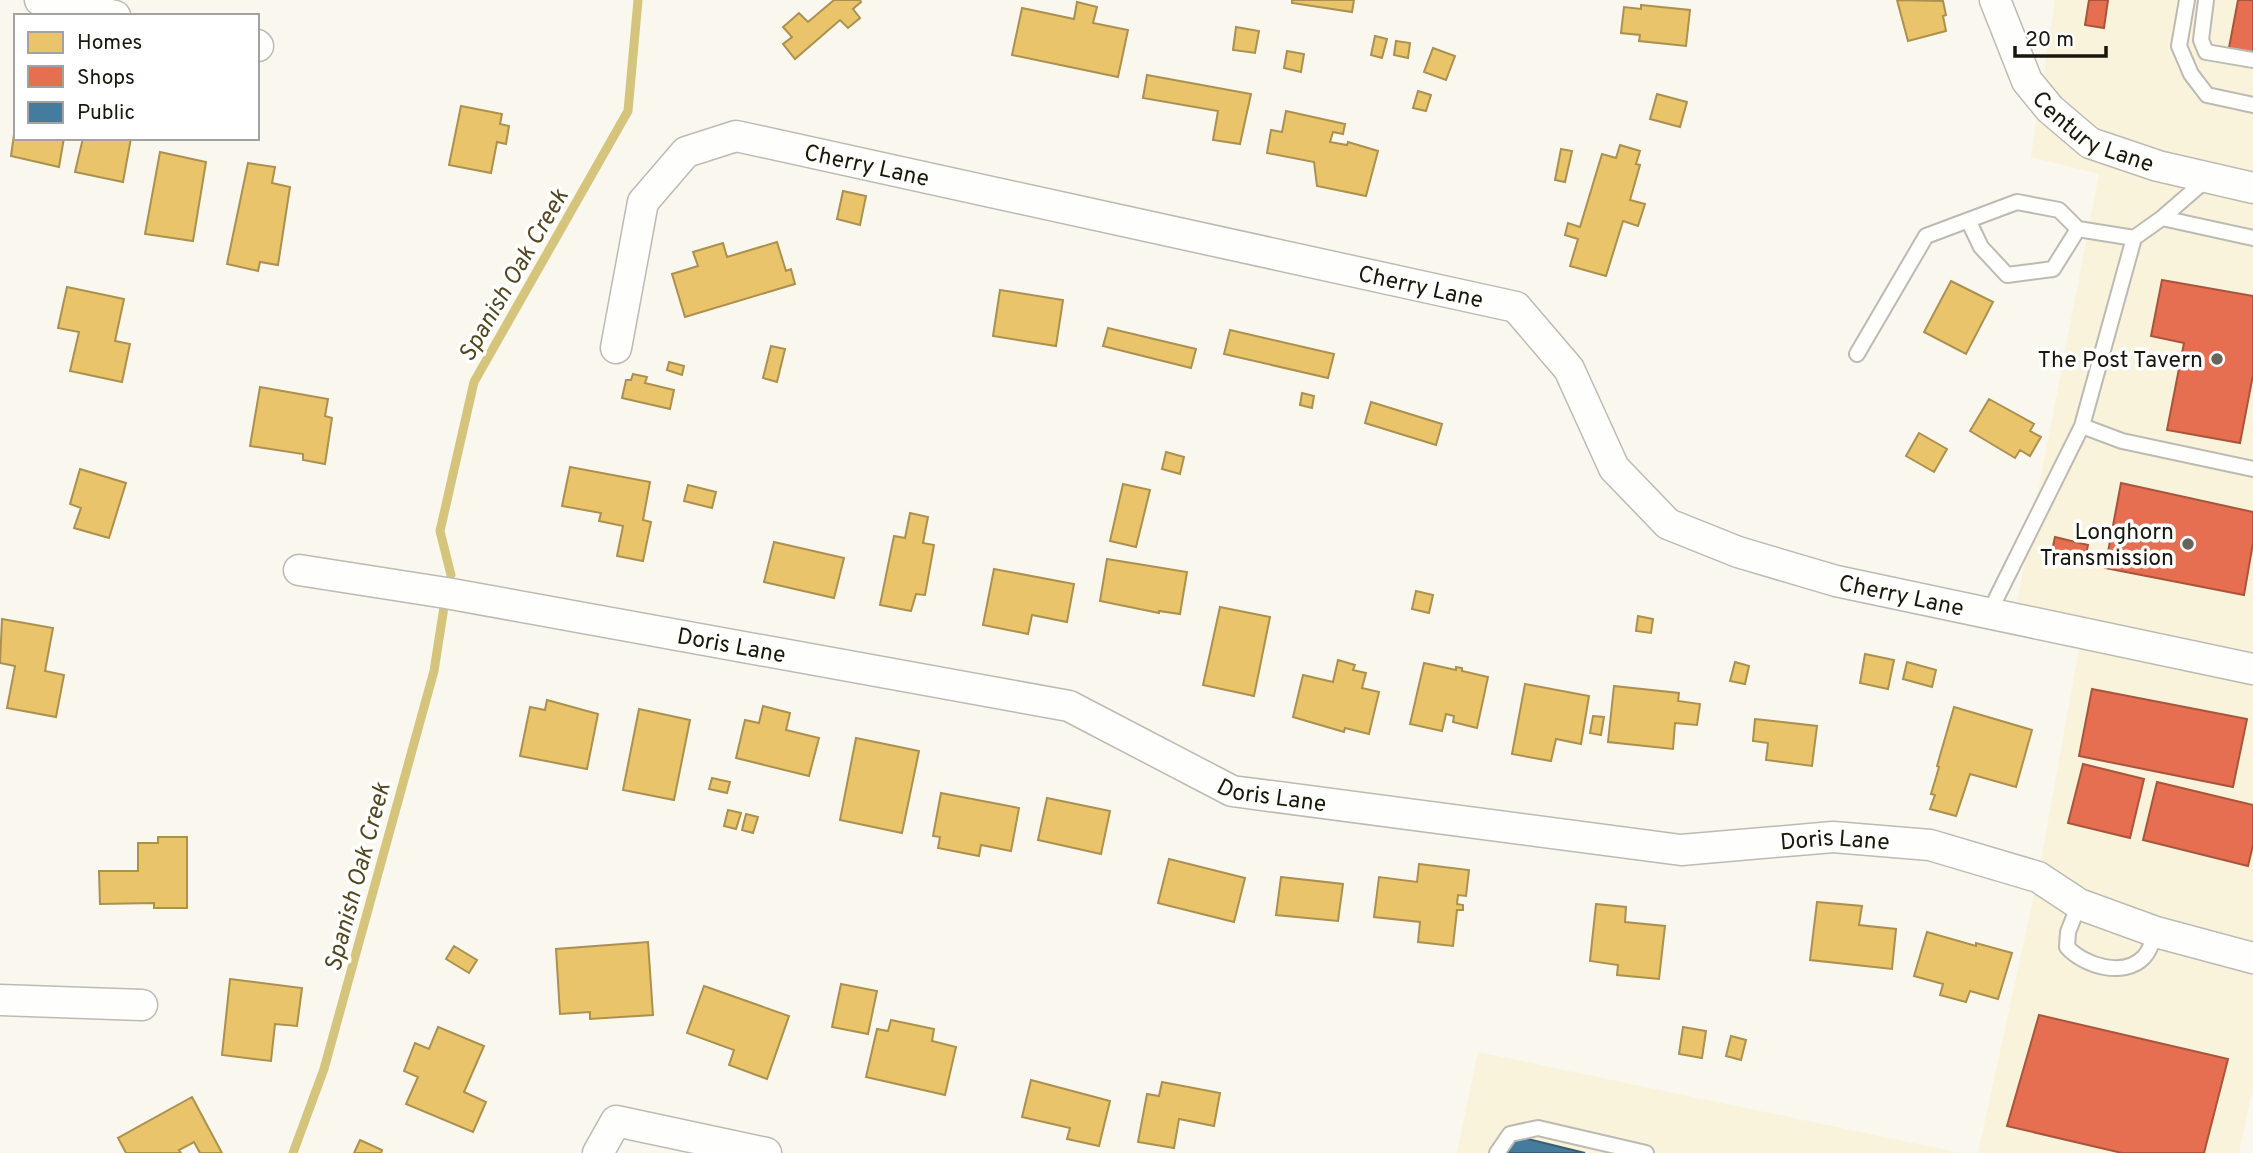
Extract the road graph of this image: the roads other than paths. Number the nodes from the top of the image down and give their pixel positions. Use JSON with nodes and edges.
{"nodes":[{"id":1,"x":40,"y":0,"type":"edge"},
{"id":2,"x":1995,"y":0,"type":"edge"},
{"id":3,"x":2187,"y":0,"type":"edge"},
{"id":4,"x":2206,"y":0,"type":"edge"},
{"id":5,"x":106,"y":14,"type":"edge"},
{"id":6,"x":2253,"y":60,"type":"edge"},
{"id":7,"x":2253,"y":105,"type":"edge"},
{"id":8,"x":2208,"y":178,"type":"junction"},
{"id":9,"x":2253,"y":188,"type":"edge"},
{"id":10,"x":2162,"y":218,"type":"junction"},
{"id":11,"x":1969,"y":222,"type":"junction"},
{"id":12,"x":2078,"y":229,"type":"junction"},
{"id":13,"x":2134,"y":237,"type":"junction"},
{"id":14,"x":2253,"y":238,"type":"edge"},
{"id":15,"x":615,"y":348,"type":"dead end"},
{"id":16,"x":1857,"y":354,"type":"dead end"},
{"id":17,"x":2082,"y":426,"type":"junction"},
{"id":18,"x":2253,"y":469,"type":"edge"},
{"id":19,"x":299,"y":570,"type":"dead end"},
{"id":20,"x":1989,"y":613,"type":"junction"},
{"id":21,"x":2253,"y":669,"type":"edge"},
{"id":22,"x":2079,"y":904,"type":"junction"},
{"id":23,"x":2156,"y":932,"type":"junction"},
{"id":24,"x":2253,"y":958,"type":"edge"},
{"id":25,"x":0,"y":1000,"type":"edge"},
{"id":26,"x":142,"y":1005,"type":"dead end"},
{"id":27,"x":598,"y":1153,"type":"edge"},
{"id":28,"x":766,"y":1153,"type":"edge"},
{"id":29,"x":1497,"y":1153,"type":"edge"},
{"id":30,"x":1646,"y":1153,"type":"edge"}],
"edges":[{"from":1,"to":5,"type":"street"},
{"from":2,"to":8,"type":"street","name":"Century Lane"},
{"from":3,"to":7,"type":"lane"},
{"from":4,"to":6,"type":"lane"},
{"from":8,"to":9,"type":"street","name":"Century Lane"},
{"from":8,"to":10,"type":"lane"},
{"from":10,"to":13,"type":"lane"},
{"from":10,"to":14,"type":"lane"},
{"from":11,"to":12,"type":"lane"},
{"from":11,"to":12,"type":"lane"},
{"from":11,"to":16,"type":"lane"},
{"from":12,"to":13,"type":"lane"},
{"from":13,"to":17,"type":"lane"},
{"from":15,"to":20,"type":"street","name":"Cherry Lane"},
{"from":17,"to":18,"type":"lane"},
{"from":17,"to":20,"type":"lane"},
{"from":19,"to":22,"type":"street","name":"Doris Lane"},
{"from":20,"to":21,"type":"street","name":"Cherry Lane"},
{"from":22,"to":23,"type":"street","name":"Doris Lane"},
{"from":22,"to":23,"type":"lane"},
{"from":23,"to":24,"type":"street","name":"Doris Lane"},
{"from":25,"to":26,"type":"street"},
{"from":27,"to":28,"type":"street"},
{"from":29,"to":30,"type":"lane"}]}
